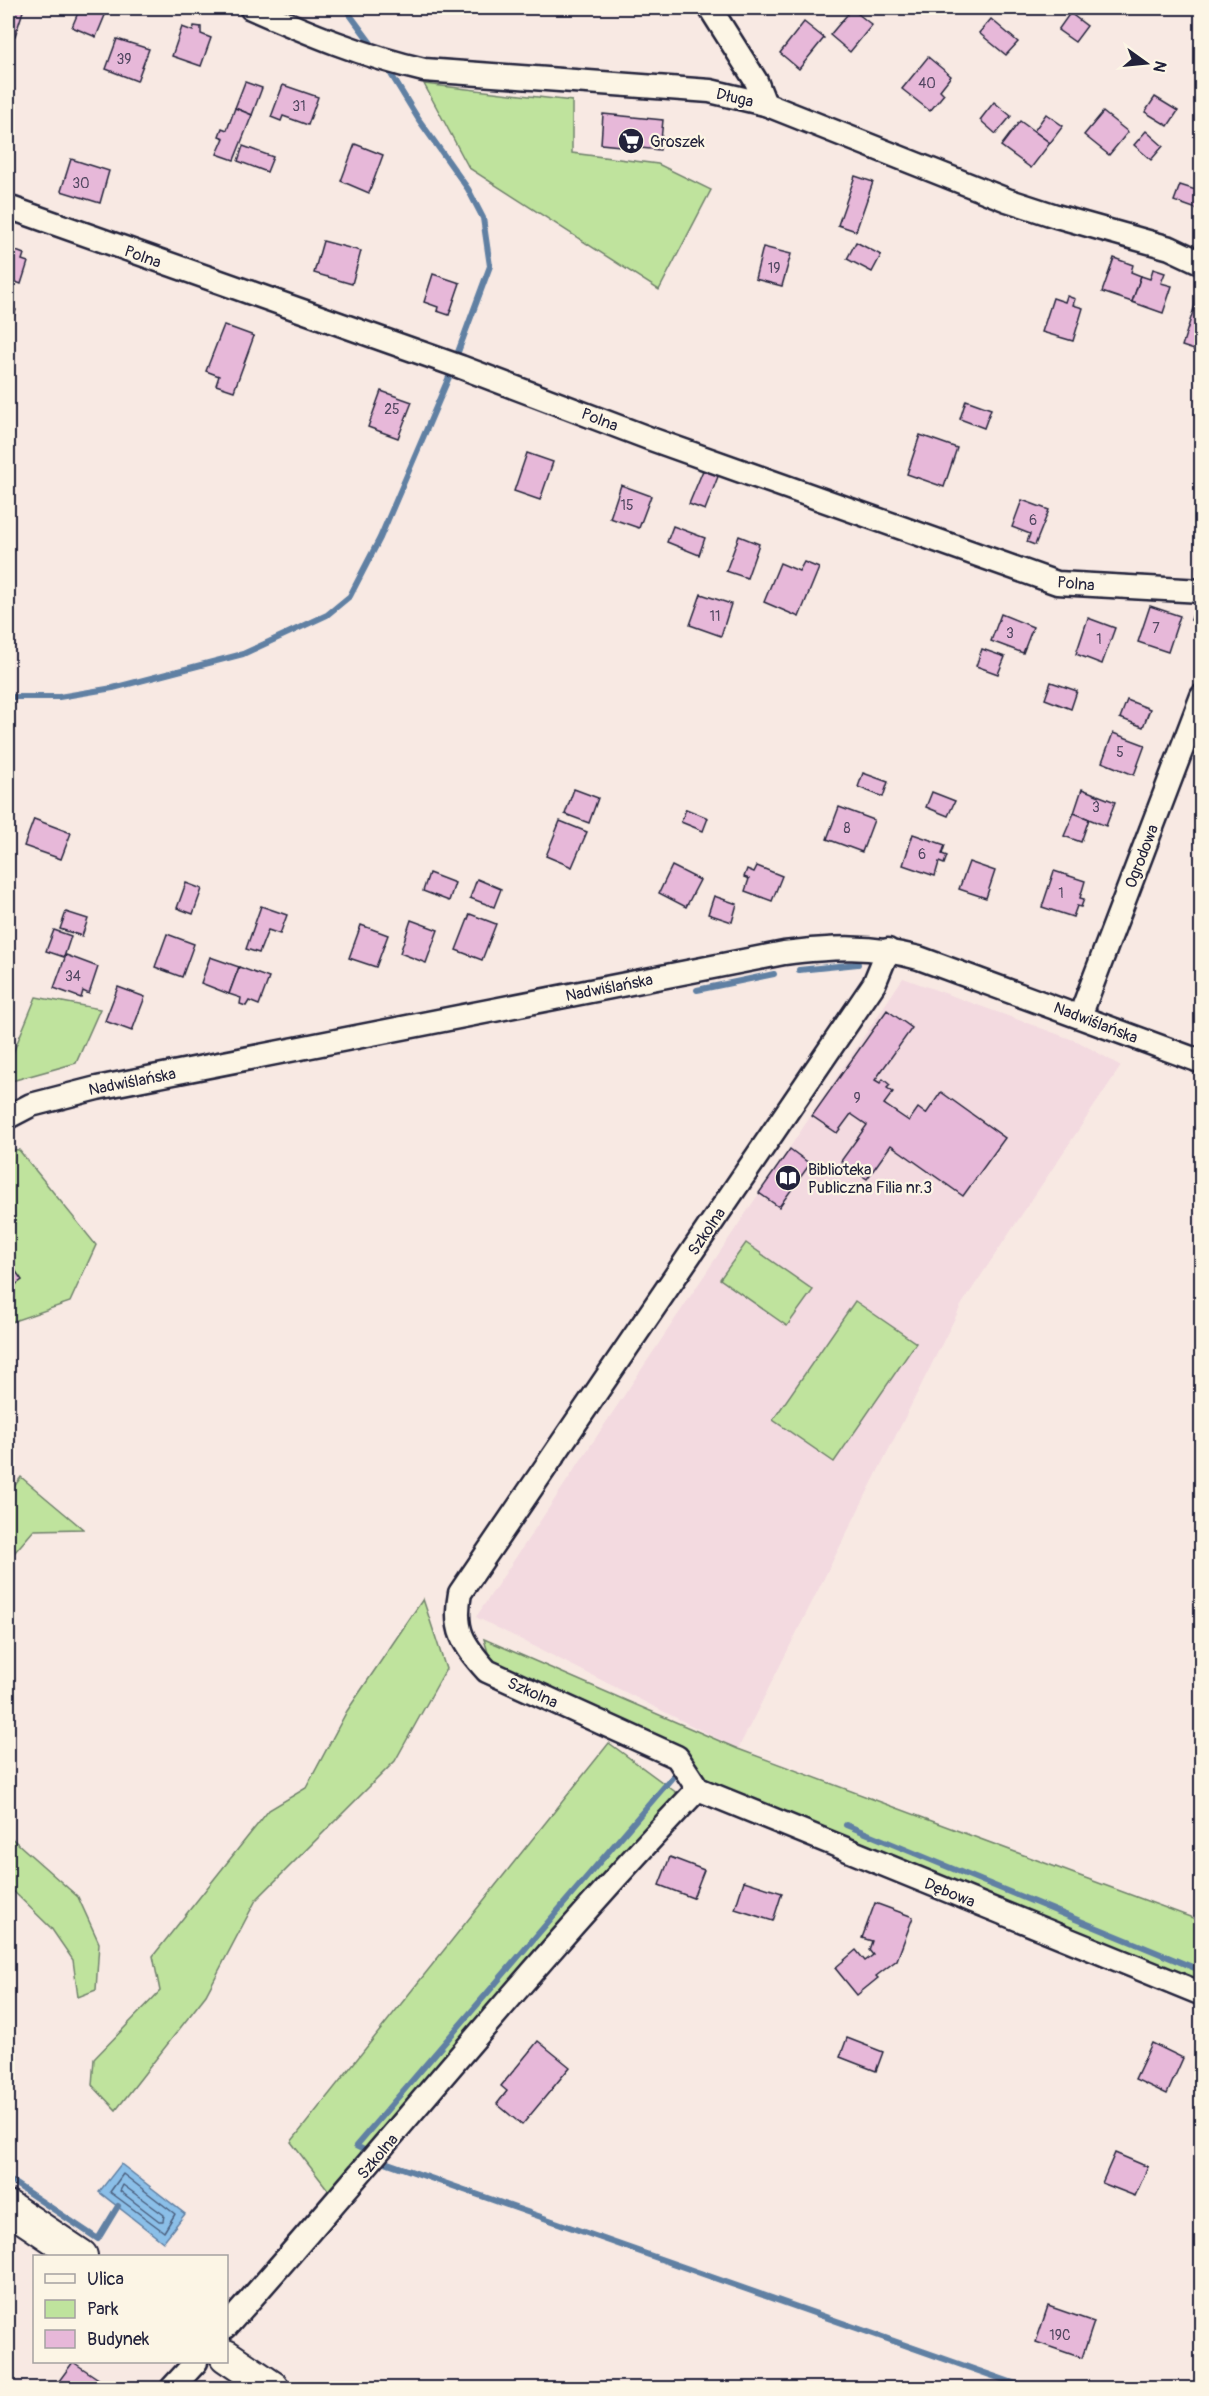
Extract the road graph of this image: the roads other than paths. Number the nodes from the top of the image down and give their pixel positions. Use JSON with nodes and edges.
{"nodes":[{"id":1,"x":251,"y":8,"type":"edge"},
{"id":2,"x":710,"y":8,"type":"edge"},
{"id":3,"x":765,"y":104,"type":"junction"},
{"id":4,"x":8,"y":207,"type":"edge"},
{"id":5,"x":1202,"y":263,"type":"edge"},
{"id":6,"x":1202,"y":591,"type":"edge"},
{"id":7,"x":1202,"y":696,"type":"edge"},
{"id":8,"x":888,"y":950,"type":"junction"},
{"id":9,"x":1080,"y":1016,"type":"junction"},
{"id":10,"x":1202,"y":1062,"type":"edge"},
{"id":11,"x":8,"y":1118,"type":"edge"},
{"id":12,"x":698,"y":1789,"type":"junction"},
{"id":13,"x":1202,"y":1994,"type":"edge"},
{"id":14,"x":8,"y":2206,"type":"edge"},
{"id":15,"x":80,"y":2255,"type":"edge"},
{"id":16,"x":228,"y":2325,"type":"edge"},
{"id":17,"x":194,"y":2363,"type":"edge"},
{"id":18,"x":236,"y":2363,"type":"edge"},
{"id":19,"x":172,"y":2388,"type":"edge"},
{"id":20,"x":273,"y":2388,"type":"edge"}],
"edges":[{"from":1,"to":3,"type":"street","name":"Długa"},
{"from":2,"to":3,"type":"street"},
{"from":3,"to":5,"type":"street","name":"Długa"},
{"from":4,"to":6,"type":"street","name":"Polna"},
{"from":7,"to":9,"type":"street","name":"Ogrodowa"},
{"from":8,"to":9,"type":"street","name":"Nadwiślańska"},
{"from":8,"to":11,"type":"street","name":"Nadwiślańska"},
{"from":8,"to":12,"type":"street","name":"Szkolna"},
{"from":9,"to":10,"type":"street","name":"Nadwiślańska"},
{"from":12,"to":13,"type":"street","name":"Dębowa"},
{"from":12,"to":16,"type":"street","name":"Szkolna"},
{"from":14,"to":15,"type":"main road"},
{"from":17,"to":19,"type":"street"},
{"from":18,"to":20,"type":"main road"}]}
